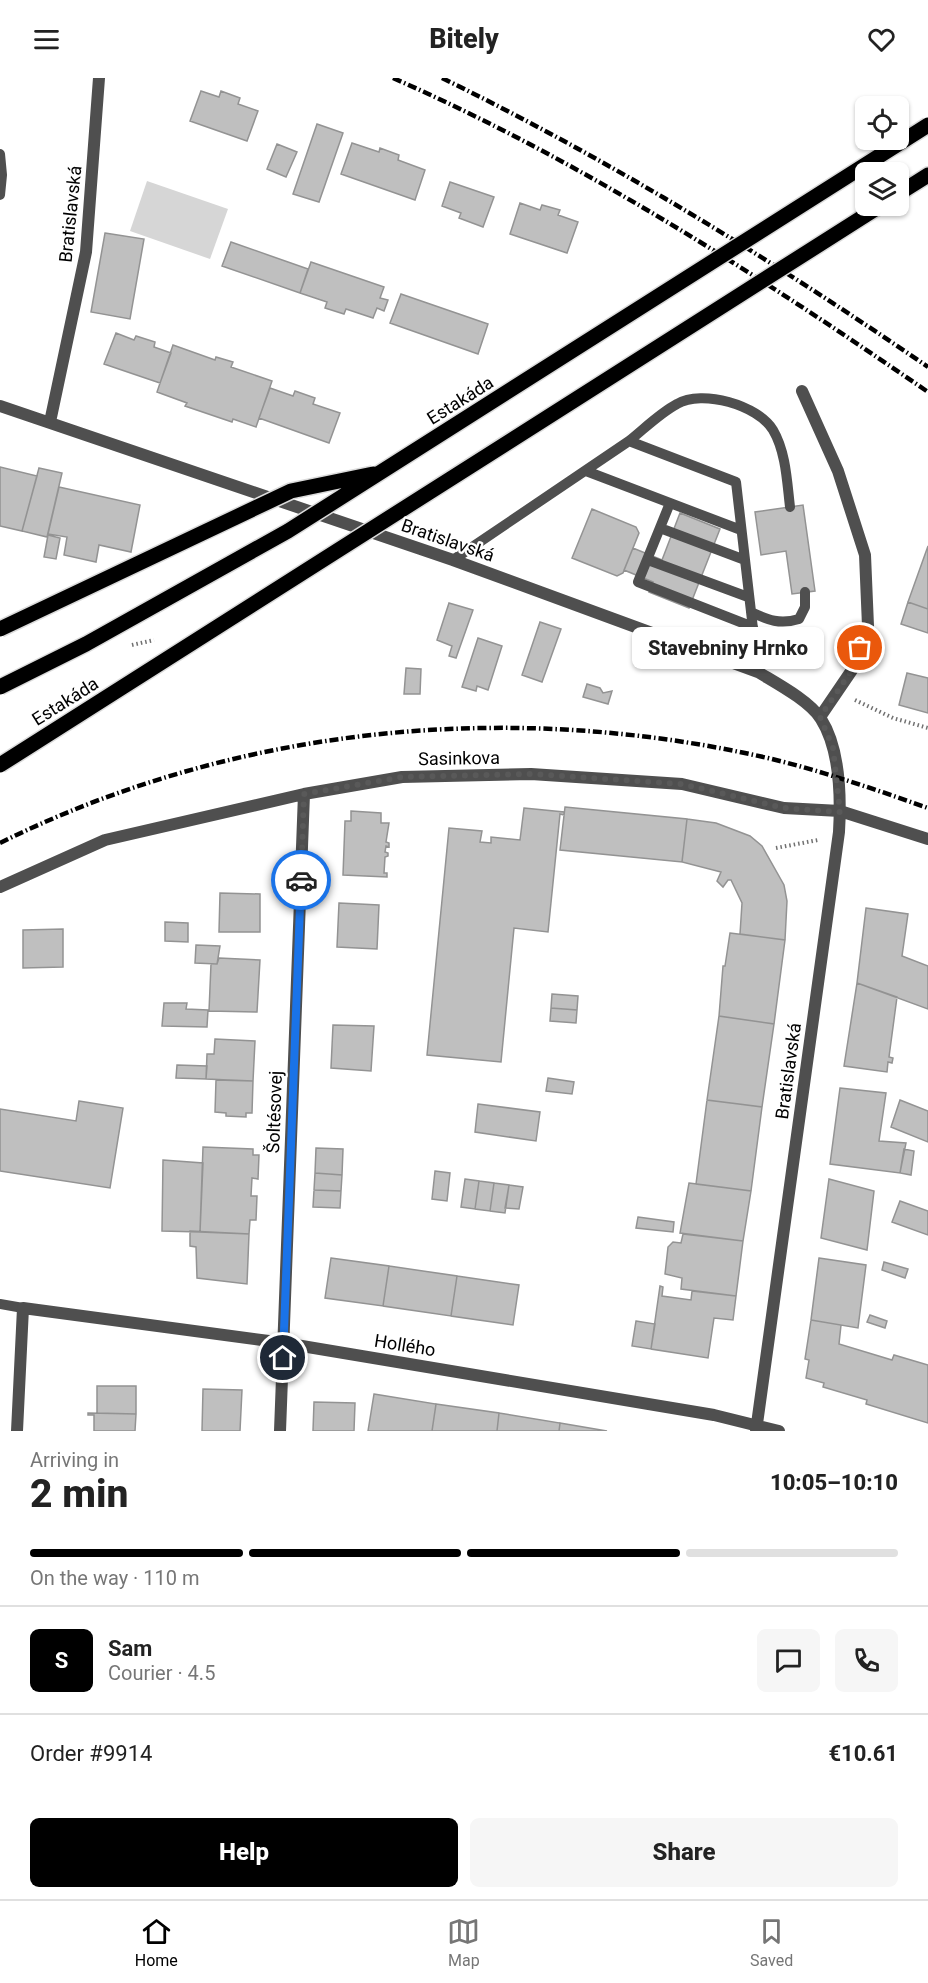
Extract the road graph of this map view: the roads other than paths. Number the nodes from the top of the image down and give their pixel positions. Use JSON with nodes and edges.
{"nodes":[{"id":1,"x":99,"y":78,"type":"edge"},
{"id":2,"x":928,"y":125,"type":"edge"},
{"id":3,"x":0,"y":154,"type":"edge"},
{"id":4,"x":928,"y":175,"type":"edge"},
{"id":5,"x":909,"y":187,"type":"edge"},
{"id":6,"x":0,"y":195,"type":"edge"},
{"id":7,"x":864,"y":216,"type":"edge"},
{"id":8,"x":802,"y":391,"type":"dead end"},
{"id":9,"x":0,"y":406,"type":"edge"},
{"id":10,"x":50,"y":422,"type":"junction"},
{"id":11,"x":629,"y":441,"type":"junction"},
{"id":12,"x":384,"y":471,"type":"junction"},
{"id":13,"x":586,"y":471,"type":"junction"},
{"id":14,"x":670,"y":504,"type":"junction"},
{"id":15,"x":790,"y":507,"type":"dead end"},
{"id":16,"x":660,"y":528,"type":"junction"},
{"id":17,"x":741,"y":530,"type":"junction"},
{"id":18,"x":453,"y":560,"type":"junction"},
{"id":19,"x":648,"y":560,"type":"junction"},
{"id":20,"x":745,"y":560,"type":"junction"},
{"id":21,"x":805,"y":592,"type":"dead end"},
{"id":22,"x":748,"y":597,"type":"junction"},
{"id":23,"x":751,"y":612,"type":"junction"},
{"id":24,"x":753,"y":627,"type":"junction"},
{"id":25,"x":0,"y":629,"type":"edge"},
{"id":26,"x":758,"y":672,"type":"junction"},
{"id":27,"x":0,"y":687,"type":"edge"},
{"id":28,"x":820,"y":717,"type":"junction"},
{"id":29,"x":0,"y":765,"type":"edge"},
{"id":30,"x":304,"y":794,"type":"junction"},
{"id":31,"x":840,"y":812,"type":"junction"},
{"id":32,"x":928,"y":839,"type":"edge"},
{"id":33,"x":0,"y":887,"type":"edge"},
{"id":34,"x":0,"y":1304,"type":"edge"},
{"id":35,"x":23,"y":1308,"type":"junction"},
{"id":36,"x":284,"y":1343,"type":"junction"},
{"id":37,"x":757,"y":1428,"type":"edge"},
{"id":38,"x":17,"y":1431,"type":"edge"},
{"id":39,"x":280,"y":1431,"type":"edge"},
{"id":40,"x":779,"y":1431,"type":"edge"}],
"edges":[{"from":1,"to":10,"type":"street","name":"Bratislavská"},
{"from":2,"to":12,"type":"main road","name":"Estakáda","bridge":true},
{"from":3,"to":6,"type":"lane"},
{"from":4,"to":5,"type":"main road"},
{"from":7,"to":29,"type":"main road","name":"Estakáda","bridge":true},
{"from":8,"to":28,"type":"street"},
{"from":9,"to":10,"type":"street","name":"Bratislavská"},
{"from":10,"to":18,"type":"street","name":"Bratislavská"},
{"from":11,"to":13,"type":"lane"},
{"from":11,"to":15,"type":"lane"},
{"from":11,"to":17,"type":"lane"},
{"from":12,"to":25,"type":"main road","bridge":true},
{"from":12,"to":27,"type":"main road","name":"Estakáda","bridge":true},
{"from":13,"to":14,"type":"lane"},
{"from":13,"to":18,"type":"lane"},
{"from":14,"to":16,"type":"lane"},
{"from":14,"to":17,"type":"lane"},
{"from":16,"to":19,"type":"lane"},
{"from":16,"to":20,"type":"lane"},
{"from":17,"to":20,"type":"lane"},
{"from":18,"to":26,"type":"street","name":"Bratislavská"},
{"from":19,"to":22,"type":"lane"},
{"from":19,"to":24,"type":"lane"},
{"from":20,"to":22,"type":"lane"},
{"from":21,"to":23,"type":"lane"},
{"from":22,"to":23,"type":"lane"},
{"from":23,"to":24,"type":"lane"},
{"from":24,"to":26,"type":"lane"},
{"from":26,"to":28,"type":"street","name":"Bratislavská"},
{"from":28,"to":31,"type":"street","name":"Bratislavská"},
{"from":30,"to":31,"type":"street","name":"Sasinkova"},
{"from":30,"to":33,"type":"street","name":"Sasinkova"},
{"from":30,"to":36,"type":"street","name":"Šoltésovej"},
{"from":31,"to":32,"type":"street","name":"Sasinkova"},
{"from":31,"to":37,"type":"street","name":"Bratislavská"},
{"from":34,"to":35,"type":"lane"},
{"from":35,"to":36,"type":"street","name":"Hollého"},
{"from":35,"to":38,"type":"street"},
{"from":36,"to":37,"type":"street","name":"Hollého"},
{"from":36,"to":39,"type":"street","name":"Šoltésovej"},
{"from":37,"to":40,"type":"street","name":"Hollého"}]}
